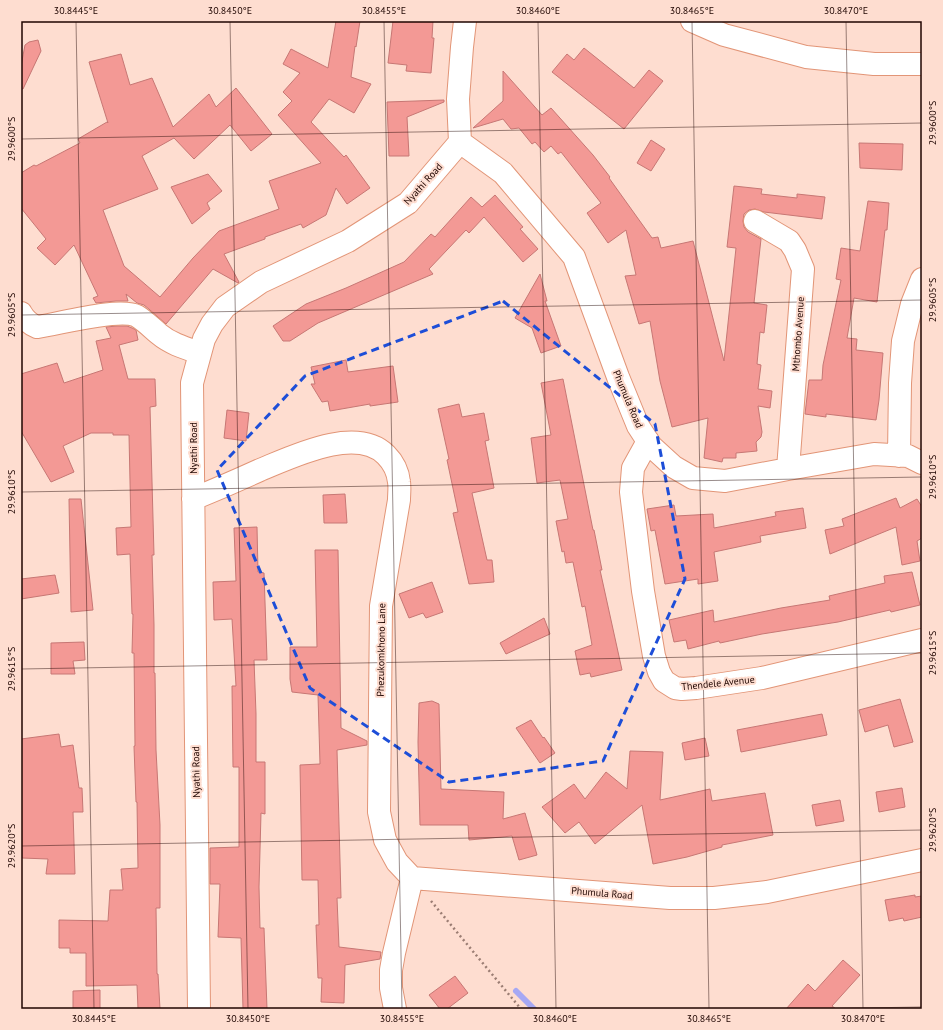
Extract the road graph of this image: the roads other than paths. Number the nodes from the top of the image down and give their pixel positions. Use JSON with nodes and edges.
{"nodes":[{"id":1,"x":465,"y":21,"type":"edge"},
{"id":2,"x":692,"y":21,"type":"edge"},
{"id":3,"x":922,"y":64,"type":"edge"},
{"id":4,"x":460,"y":142,"type":"junction"},
{"id":5,"x":755,"y":221,"type":"dead end"},
{"id":6,"x":922,"y":278,"type":"edge"},
{"id":7,"x":21,"y":313,"type":"edge"},
{"id":8,"x":200,"y":353,"type":"junction"},
{"id":9,"x":648,"y":441,"type":"junction"},
{"id":10,"x":899,"y":456,"type":"junction"},
{"id":11,"x":922,"y":463,"type":"edge"},
{"id":12,"x":788,"y":469,"type":"junction"},
{"id":13,"x":193,"y":499,"type":"junction"},
{"id":14,"x":922,"y":640,"type":"edge"},
{"id":15,"x":922,"y":860,"type":"edge"},
{"id":16,"x":412,"y":878,"type":"junction"},
{"id":17,"x":199,"y":1009,"type":"edge"},
{"id":18,"x":395,"y":1009,"type":"edge"}],
"edges":[{"from":1,"to":4,"type":"street"},
{"from":2,"to":3,"type":"street"},
{"from":4,"to":8,"type":"street","name":"Nyathi Road"},
{"from":4,"to":9,"type":"street","name":"Phumula Road"},
{"from":5,"to":12,"type":"street","name":"Mthombo Avenue"},
{"from":6,"to":10,"type":"street"},
{"from":7,"to":8,"type":"street"},
{"from":8,"to":13,"type":"street","name":"Nyathi Road"},
{"from":9,"to":12,"type":"street","name":"Phumula Road"},
{"from":9,"to":14,"type":"street","name":"Thendele Avenue"},
{"from":10,"to":11,"type":"street","name":"Phumula Road"},
{"from":10,"to":12,"type":"street","name":"Phumula Road"},
{"from":13,"to":16,"type":"street","name":"Phezukomkhono Lane"},
{"from":13,"to":17,"type":"street","name":"Nyathi Road"},
{"from":15,"to":16,"type":"street","name":"Phumula Road"},
{"from":16,"to":18,"type":"street"}]}
